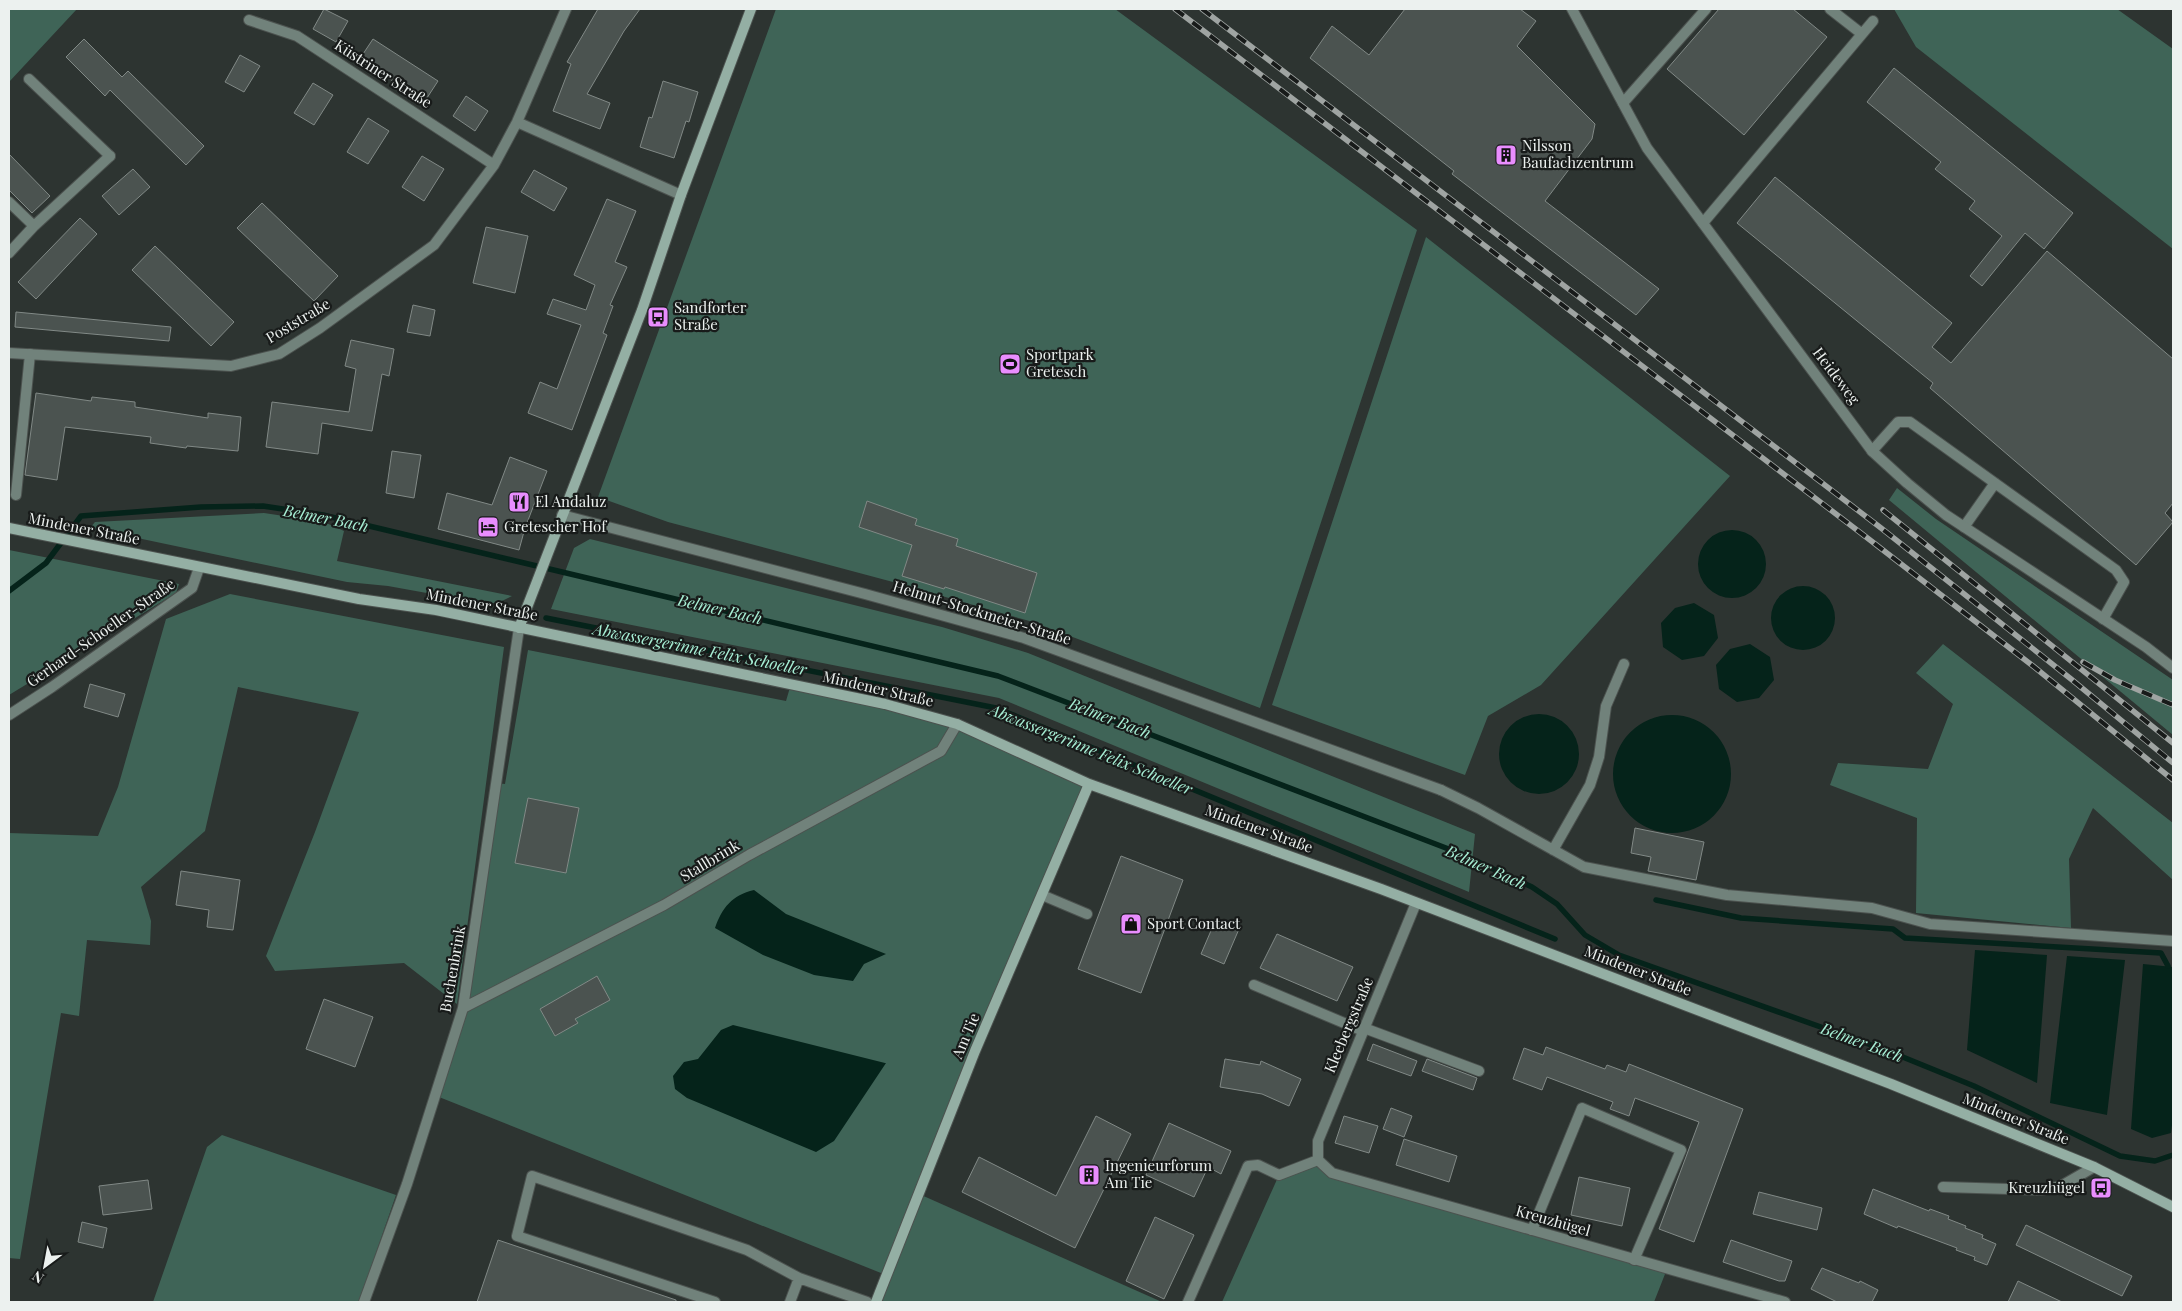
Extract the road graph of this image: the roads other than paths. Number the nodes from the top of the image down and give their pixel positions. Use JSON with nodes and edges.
{"nodes":[{"id":1,"x":566,"y":9,"type":"edge"},
{"id":2,"x":751,"y":9,"type":"edge"},
{"id":3,"x":1572,"y":9,"type":"edge"},
{"id":4,"x":1706,"y":9,"type":"edge"},
{"id":5,"x":1830,"y":9,"type":"edge"},
{"id":6,"x":249,"y":20,"type":"dead end"},
{"id":7,"x":1873,"y":21,"type":"dead end"},
{"id":8,"x":1862,"y":34,"type":"junction"},
{"id":9,"x":29,"y":79,"type":"dead end"},
{"id":10,"x":1623,"y":103,"type":"junction"},
{"id":11,"x":517,"y":122,"type":"junction"},
{"id":12,"x":494,"y":165,"type":"junction"},
{"id":13,"x":681,"y":195,"type":"junction"},
{"id":14,"x":9,"y":202,"type":"edge"},
{"id":15,"x":1703,"y":222,"type":"junction"},
{"id":16,"x":34,"y":226,"type":"junction"},
{"id":17,"x":9,"y":253,"type":"edge"},
{"id":18,"x":9,"y":352,"type":"edge"},
{"id":19,"x":30,"y":354,"type":"junction"},
{"id":20,"x":1872,"y":451,"type":"junction"},
{"id":21,"x":1995,"y":483,"type":"junction"},
{"id":22,"x":16,"y":494,"type":"dead end"},
{"id":23,"x":562,"y":515,"type":"junction"},
{"id":24,"x":1964,"y":527,"type":"junction"},
{"id":25,"x":13,"y":530,"type":"edge"},
{"id":26,"x":199,"y":568,"type":"junction"},
{"id":27,"x":2103,"y":619,"type":"junction"},
{"id":28,"x":519,"y":628,"type":"junction"},
{"id":29,"x":1624,"y":664,"type":"dead end"},
{"id":30,"x":2173,"y":668,"type":"edge"},
{"id":31,"x":9,"y":715,"type":"edge"},
{"id":32,"x":957,"y":724,"type":"junction"},
{"id":33,"x":1089,"y":784,"type":"junction"},
{"id":34,"x":1553,"y":850,"type":"junction"},
{"id":35,"x":1042,"y":895,"type":"junction"},
{"id":36,"x":1416,"y":903,"type":"junction"},
{"id":37,"x":1087,"y":914,"type":"dead end"},
{"id":38,"x":2173,"y":941,"type":"edge"},
{"id":39,"x":1254,"y":985,"type":"dead end"},
{"id":40,"x":463,"y":1008,"type":"junction"},
{"id":41,"x":1364,"y":1030,"type":"junction"},
{"id":42,"x":1478,"y":1071,"type":"dead end"},
{"id":43,"x":1318,"y":1160,"type":"junction"},
{"id":44,"x":2094,"y":1167,"type":"junction"},
{"id":45,"x":1943,"y":1187,"type":"dead end"},
{"id":46,"x":2173,"y":1207,"type":"edge"},
{"id":47,"x":1532,"y":1230,"type":"junction"},
{"id":48,"x":1634,"y":1260,"type":"junction"},
{"id":49,"x":799,"y":1278,"type":"junction"},
{"id":50,"x":364,"y":1302,"type":"edge"},
{"id":51,"x":715,"y":1302,"type":"edge"},
{"id":52,"x":790,"y":1302,"type":"edge"},
{"id":53,"x":867,"y":1302,"type":"edge"},
{"id":54,"x":876,"y":1302,"type":"edge"},
{"id":55,"x":1188,"y":1302,"type":"edge"},
{"id":56,"x":1785,"y":1302,"type":"edge"}],
"edges":[{"from":1,"to":11,"type":"street","name":"Poststraße"},
{"from":2,"to":13,"type":"main road"},
{"from":3,"to":10,"type":"street","name":"Heideweg"},
{"from":4,"to":10,"type":"street"},
{"from":5,"to":8,"type":"street"},
{"from":6,"to":12,"type":"street","name":"Küstriner Straße"},
{"from":7,"to":8,"type":"street"},
{"from":8,"to":15,"type":"street"},
{"from":9,"to":16,"type":"street"},
{"from":10,"to":15,"type":"street","name":"Heideweg"},
{"from":11,"to":12,"type":"street","name":"Poststraße"},
{"from":11,"to":13,"type":"street"},
{"from":12,"to":19,"type":"street","name":"Poststraße"},
{"from":13,"to":23,"type":"main road"},
{"from":14,"to":16,"type":"street"},
{"from":15,"to":20,"type":"street","name":"Heideweg"},
{"from":16,"to":17,"type":"street"},
{"from":18,"to":19,"type":"street","name":"Poststraße"},
{"from":19,"to":22,"type":"street"},
{"from":20,"to":21,"type":"street"},
{"from":20,"to":24,"type":"street","name":"Heideweg"},
{"from":21,"to":24,"type":"street"},
{"from":21,"to":27,"type":"street"},
{"from":23,"to":28,"type":"main road"},
{"from":23,"to":34,"type":"street","name":"Helmut-Stockmeier-Straße"},
{"from":24,"to":27,"type":"street","name":"Heideweg"},
{"from":25,"to":26,"type":"main road","name":"Mindener Straße"},
{"from":26,"to":28,"type":"main road","name":"Mindener Straße"},
{"from":26,"to":31,"type":"street","name":"Gerhard-Schoeller-Straße"},
{"from":27,"to":30,"type":"street","name":"Heideweg"},
{"from":28,"to":32,"type":"main road","name":"Mindener Straße"},
{"from":28,"to":40,"type":"street","name":"Buchenbrink"},
{"from":29,"to":34,"type":"street"},
{"from":32,"to":33,"type":"main road","name":"Mindener Straße"},
{"from":32,"to":40,"type":"street","name":"Stallbrink"},
{"from":33,"to":35,"type":"main road","name":"Am Tie"},
{"from":33,"to":36,"type":"main road","name":"Mindener Straße"},
{"from":34,"to":38,"type":"street","name":"Helmut-Stockmeier-Straße"},
{"from":35,"to":37,"type":"street"},
{"from":35,"to":54,"type":"main road","name":"Am Tie"},
{"from":36,"to":41,"type":"street","name":"Kleebergstraße"},
{"from":36,"to":44,"type":"main road","name":"Mindener Straße"},
{"from":39,"to":41,"type":"street"},
{"from":40,"to":50,"type":"street","name":"Buchenbrink"},
{"from":41,"to":42,"type":"street"},
{"from":41,"to":43,"type":"street","name":"Kleebergstraße"},
{"from":43,"to":47,"type":"street","name":"Kreuzhügel"},
{"from":43,"to":55,"type":"street"},
{"from":44,"to":45,"type":"street"},
{"from":44,"to":46,"type":"main road","name":"Mindener Straße"},
{"from":47,"to":48,"type":"street","name":"Kreuzhügel"},
{"from":47,"to":48,"type":"street"},
{"from":48,"to":56,"type":"street","name":"Kreuzhügel"},
{"from":49,"to":51,"type":"street"},
{"from":49,"to":52,"type":"street"},
{"from":49,"to":53,"type":"street"}]}
